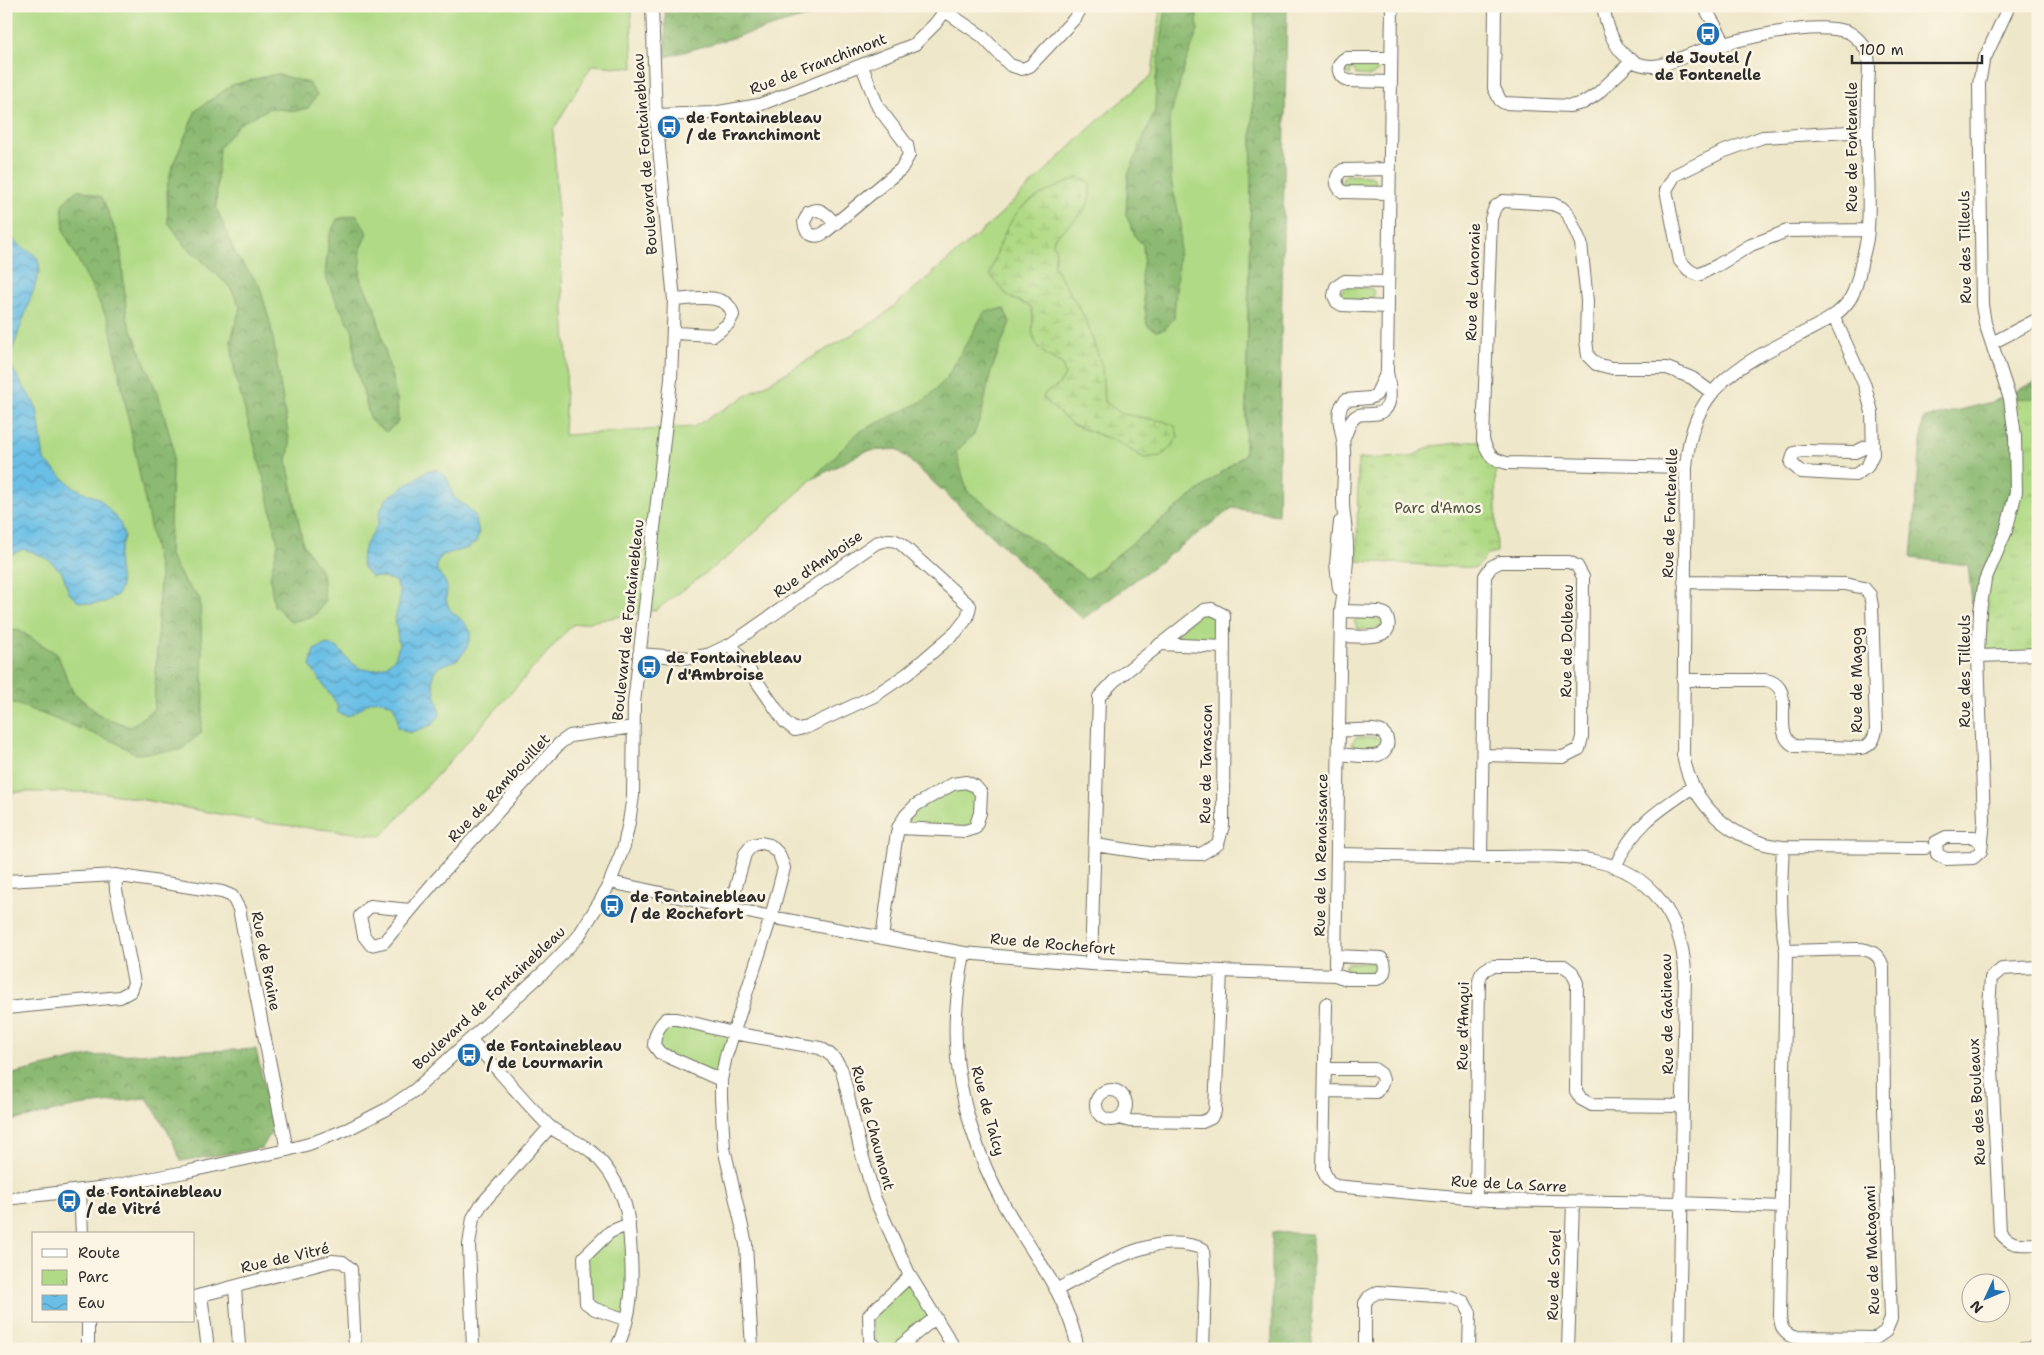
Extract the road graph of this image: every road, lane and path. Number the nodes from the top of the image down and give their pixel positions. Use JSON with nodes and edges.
{"nodes":[{"id":1,"x":652,"y":6,"type":"edge"},
{"id":2,"x":1082,"y":6,"type":"edge"},
{"id":3,"x":1392,"y":6,"type":"edge"},
{"id":4,"x":1495,"y":6,"type":"edge"},
{"id":5,"x":1603,"y":6,"type":"edge"},
{"id":6,"x":1704,"y":6,"type":"edge"},
{"id":7,"x":2009,"y":6,"type":"edge"},
{"id":8,"x":946,"y":8,"type":"edge"},
{"id":9,"x":1725,"y":43,"type":"junction"},
{"id":10,"x":1391,"y":58,"type":"junction"},
{"id":11,"x":1632,"y":60,"type":"junction"},
{"id":12,"x":862,"y":66,"type":"junction"},
{"id":13,"x":1390,"y":82,"type":"junction"},
{"id":14,"x":656,"y":114,"type":"junction"},
{"id":15,"x":1867,"y":131,"type":"junction"},
{"id":16,"x":1389,"y":169,"type":"junction"},
{"id":17,"x":1389,"y":194,"type":"junction"},
{"id":18,"x":835,"y":224,"type":"dead end"},
{"id":19,"x":1868,"y":230,"type":"junction"},
{"id":20,"x":1387,"y":282,"type":"junction"},
{"id":21,"x":674,"y":300,"type":"junction"},
{"id":22,"x":1387,"y":307,"type":"junction"},
{"id":23,"x":1834,"y":317,"type":"junction"},
{"id":24,"x":2038,"y":319,"type":"edge"},
{"id":25,"x":674,"y":334,"type":"junction"},
{"id":26,"x":1992,"y":343,"type":"junction"},
{"id":27,"x":1387,"y":372,"type":"junction"},
{"id":28,"x":1711,"y":392,"type":"junction"},
{"id":29,"x":1344,"y":441,"type":"junction"},
{"id":30,"x":1872,"y":444,"type":"junction"},
{"id":31,"x":1686,"y":467,"type":"junction"},
{"id":32,"x":1684,"y":582,"type":"junction"},
{"id":33,"x":1341,"y":611,"type":"junction"},
{"id":34,"x":1340,"y":636,"type":"junction"},
{"id":35,"x":731,"y":644,"type":"junction"},
{"id":36,"x":1160,"y":644,"type":"junction"},
{"id":37,"x":1224,"y":647,"type":"junction"},
{"id":38,"x":639,"y":654,"type":"junction"},
{"id":39,"x":2038,"y":654,"type":"edge"},
{"id":40,"x":1978,"y":656,"type":"junction"},
{"id":41,"x":1684,"y":680,"type":"junction"},
{"id":42,"x":633,"y":727,"type":"junction"},
{"id":43,"x":1339,"y":730,"type":"junction"},
{"id":44,"x":1339,"y":754,"type":"junction"},
{"id":45,"x":1483,"y":756,"type":"junction"},
{"id":46,"x":1693,"y":787,"type":"junction"},
{"id":47,"x":898,"y":828,"type":"junction"},
{"id":48,"x":1981,"y":843,"type":"dead end"},
{"id":49,"x":1095,"y":845,"type":"junction"},
{"id":50,"x":1783,"y":847,"type":"junction"},
{"id":51,"x":1925,"y":848,"type":"dead end"},
{"id":52,"x":1337,"y":854,"type":"junction"},
{"id":53,"x":1481,"y":857,"type":"junction"},
{"id":54,"x":1614,"y":867,"type":"junction"},
{"id":55,"x":116,"y":875,"type":"junction"},
{"id":56,"x":6,"y":881,"type":"edge"},
{"id":57,"x":610,"y":882,"type":"junction"},
{"id":58,"x":730,"y":908,"type":"junction"},
{"id":59,"x":410,"y":910,"type":"dead end"},
{"id":60,"x":771,"y":917,"type":"junction"},
{"id":61,"x":882,"y":938,"type":"junction"},
{"id":62,"x":1786,"y":951,"type":"junction"},
{"id":63,"x":964,"y":952,"type":"junction"},
{"id":64,"x":1336,"y":956,"type":"junction"},
{"id":65,"x":1091,"y":964,"type":"junction"},
{"id":66,"x":2038,"y":967,"type":"edge"},
{"id":67,"x":1221,"y":971,"type":"junction"},
{"id":68,"x":1335,"y":975,"type":"junction"},
{"id":69,"x":1326,"y":1004,"type":"dead end"},
{"id":70,"x":6,"y":1008,"type":"edge"},
{"id":71,"x":733,"y":1032,"type":"junction"},
{"id":72,"x":471,"y":1040,"type":"junction"},
{"id":73,"x":1326,"y":1069,"type":"junction"},
{"id":74,"x":721,"y":1080,"type":"junction"},
{"id":75,"x":1326,"y":1091,"type":"junction"},
{"id":76,"x":1683,"y":1106,"type":"junction"},
{"id":77,"x":1119,"y":1118,"type":"dead end"},
{"id":78,"x":550,"y":1127,"type":"junction"},
{"id":79,"x":287,"y":1150,"type":"junction"},
{"id":80,"x":80,"y":1191,"type":"junction"},
{"id":81,"x":6,"y":1199,"type":"edge"},
{"id":82,"x":1476,"y":1200,"type":"junction"},
{"id":83,"x":1573,"y":1203,"type":"junction"},
{"id":84,"x":1681,"y":1203,"type":"junction"},
{"id":85,"x":1782,"y":1207,"type":"junction"},
{"id":86,"x":628,"y":1224,"type":"junction"},
{"id":87,"x":82,"y":1232,"type":"edge"},
{"id":88,"x":2038,"y":1244,"type":"edge"},
{"id":89,"x":910,"y":1276,"type":"junction"},
{"id":90,"x":235,"y":1287,"type":"junction"},
{"id":91,"x":1056,"y":1290,"type":"junction"},
{"id":92,"x":198,"y":1296,"type":"edge"},
{"id":93,"x":935,"y":1318,"type":"junction"},
{"id":94,"x":627,"y":1320,"type":"junction"},
{"id":95,"x":89,"y":1322,"type":"edge"},
{"id":96,"x":2038,"y":1348,"type":"edge"},
{"id":97,"x":88,"y":1349,"type":"edge"},
{"id":98,"x":208,"y":1349,"type":"edge"},
{"id":99,"x":237,"y":1349,"type":"edge"},
{"id":100,"x":355,"y":1349,"type":"edge"},
{"id":101,"x":473,"y":1349,"type":"edge"},
{"id":102,"x":616,"y":1349,"type":"edge"},
{"id":103,"x":752,"y":1349,"type":"edge"},
{"id":104,"x":878,"y":1349,"type":"edge"},
{"id":105,"x":897,"y":1349,"type":"edge"},
{"id":106,"x":955,"y":1349,"type":"edge"},
{"id":107,"x":1078,"y":1349,"type":"edge"},
{"id":108,"x":1203,"y":1349,"type":"edge"},
{"id":109,"x":1365,"y":1349,"type":"edge"},
{"id":110,"x":1469,"y":1349,"type":"edge"},
{"id":111,"x":1568,"y":1349,"type":"edge"},
{"id":112,"x":1679,"y":1349,"type":"edge"},
{"id":113,"x":2022,"y":1349,"type":"edge"}],
"edges":[{"from":1,"to":14,"type":"street","name":"Boulevard de Fontainebleau"},
{"from":2,"to":8,"type":"street","name":"Rue de Franchimont"},
{"from":3,"to":10,"type":"street","name":"Rue de la Renaissance"},
{"from":4,"to":11,"type":"street"},
{"from":5,"to":11,"type":"street"},
{"from":6,"to":9,"type":"street"},
{"from":7,"to":26,"type":"street","name":"Rue des Tilleuls"},
{"from":8,"to":12,"type":"street","name":"Rue de Franchimont"},
{"from":9,"to":11,"type":"street","name":"Rue de Fontenelle"},
{"from":9,"to":15,"type":"street","name":"Rue de Fontenelle"},
{"from":10,"to":13,"type":"street","name":"Rue de la Renaissance"},
{"from":10,"to":13,"type":"street"},
{"from":12,"to":14,"type":"street","name":"Rue de Franchimont"},
{"from":12,"to":18,"type":"street"},
{"from":13,"to":16,"type":"street","name":"Rue de la Renaissance"},
{"from":14,"to":21,"type":"street","name":"Boulevard de Fontainebleau"},
{"from":15,"to":19,"type":"street","name":"Rue de Fontenelle"},
{"from":15,"to":19,"type":"street"},
{"from":16,"to":17,"type":"street","name":"Rue de la Renaissance"},
{"from":16,"to":17,"type":"street"},
{"from":17,"to":20,"type":"street","name":"Rue de la Renaissance"},
{"from":19,"to":23,"type":"street","name":"Rue de Fontenelle"},
{"from":20,"to":22,"type":"street","name":"Rue de la Renaissance"},
{"from":20,"to":22,"type":"street"},
{"from":21,"to":25,"type":"street","name":"Boulevard de Fontainebleau"},
{"from":21,"to":25,"type":"street"},
{"from":22,"to":27,"type":"street","name":"Rue de la Renaissance"},
{"from":23,"to":28,"type":"street","name":"Rue de Fontenelle"},
{"from":23,"to":30,"type":"street"},
{"from":24,"to":26,"type":"street"},
{"from":25,"to":38,"type":"street","name":"Boulevard de Fontainebleau"},
{"from":26,"to":40,"type":"street","name":"Rue des Tilleuls"},
{"from":27,"to":29,"type":"street","name":"Rue de la Renaissance"},
{"from":27,"to":29,"type":"street","name":"Rue de la Renaissance"},
{"from":28,"to":31,"type":"street","name":"Rue de Fontenelle"},
{"from":28,"to":31,"type":"street","name":"Rue de Lanoraie"},
{"from":29,"to":33,"type":"street","name":"Rue de la Renaissance"},
{"from":30,"to":30,"type":"street"},
{"from":31,"to":32,"type":"street","name":"Rue de Fontenelle"},
{"from":32,"to":41,"type":"street","name":"Rue de Fontenelle"},
{"from":32,"to":41,"type":"street","name":"Rue de Magog"},
{"from":33,"to":34,"type":"street","name":"Rue de la Renaissance"},
{"from":33,"to":34,"type":"street"},
{"from":34,"to":43,"type":"street","name":"Rue de la Renaissance"},
{"from":35,"to":35,"type":"street","name":"Rue d'Amboise"},
{"from":35,"to":38,"type":"street","name":"Rue d'Amboise"},
{"from":36,"to":37,"type":"street"},
{"from":36,"to":37,"type":"street","name":"Rue de Tarascon"},
{"from":36,"to":49,"type":"street","name":"Rue de Tarascon"},
{"from":37,"to":49,"type":"street","name":"Rue de Tarascon"},
{"from":38,"to":42,"type":"street","name":"Boulevard de Fontainebleau"},
{"from":39,"to":40,"type":"street"},
{"from":40,"to":48,"type":"street","name":"Rue des Tilleuls"},
{"from":41,"to":46,"type":"street","name":"Rue de Fontenelle"},
{"from":42,"to":57,"type":"street","name":"Boulevard de Fontainebleau"},
{"from":42,"to":59,"type":"street","name":"Rue de Rambouillet"},
{"from":43,"to":44,"type":"street","name":"Rue de la Renaissance"},
{"from":43,"to":44,"type":"street","name":"Rue de la Renaissance"},
{"from":44,"to":52,"type":"street","name":"Rue de la Renaissance"},
{"from":45,"to":45,"type":"street","name":"Rue de Dolbeau"},
{"from":45,"to":53,"type":"street","name":"Rue de Dolbeau"},
{"from":46,"to":50,"type":"street","name":"Rue de Fontenelle"},
{"from":46,"to":54,"type":"street"},
{"from":47,"to":47,"type":"street"},
{"from":47,"to":61,"type":"street"},
{"from":49,"to":65,"type":"street","name":"Rue de Tarascon"},
{"from":50,"to":51,"type":"street","name":"Rue de Fontenelle"},
{"from":50,"to":62,"type":"street","name":"Rue de Matagami"},
{"from":52,"to":53,"type":"street","name":"Rue de Gatineau"},
{"from":52,"to":64,"type":"street","name":"Rue de la Renaissance"},
{"from":53,"to":54,"type":"street","name":"Rue de Gatineau"},
{"from":54,"to":76,"type":"street","name":"Rue de Gatineau"},
{"from":55,"to":56,"type":"street","name":"Rue de Braine"},
{"from":55,"to":70,"type":"street"},
{"from":55,"to":79,"type":"street","name":"Rue de Braine"},
{"from":57,"to":58,"type":"street","name":"Rue de Rochefort"},
{"from":57,"to":72,"type":"street","name":"Boulevard de Fontainebleau"},
{"from":58,"to":60,"type":"street","name":"Rue de Rochefort"},
{"from":58,"to":60,"type":"street"},
{"from":60,"to":61,"type":"street","name":"Rue de Rochefort"},
{"from":60,"to":71,"type":"street"},
{"from":61,"to":63,"type":"street","name":"Rue de Rochefort"},
{"from":62,"to":85,"type":"street","name":"Rue de Matagami"},
{"from":62,"to":85,"type":"street","name":"Rue de Matagami"},
{"from":63,"to":65,"type":"street","name":"Rue de Rochefort"},
{"from":63,"to":91,"type":"street","name":"Rue de Talcy"},
{"from":64,"to":68,"type":"street","name":"Rue de la Renaissance"},
{"from":64,"to":68,"type":"street","name":"Rue de la Renaissance"},
{"from":65,"to":67,"type":"street","name":"Rue de Rochefort"},
{"from":66,"to":88,"type":"street","name":"Rue des Bouleaux"},
{"from":67,"to":68,"type":"street","name":"Rue de Rochefort"},
{"from":67,"to":77,"type":"street"},
{"from":69,"to":73,"type":"street","name":"Rue de La Sarre"},
{"from":71,"to":74,"type":"street"},
{"from":71,"to":74,"type":"street","name":"Rue de Chaumont"},
{"from":71,"to":89,"type":"street","name":"Rue de Chaumont"},
{"from":72,"to":78,"type":"street"},
{"from":72,"to":79,"type":"street","name":"Boulevard de Fontainebleau"},
{"from":73,"to":75,"type":"street","name":"Rue de La Sarre"},
{"from":73,"to":75,"type":"street"},
{"from":74,"to":103,"type":"street"},
{"from":75,"to":82,"type":"street","name":"Rue de La Sarre"},
{"from":76,"to":82,"type":"street","name":"Rue d'Amqui"},
{"from":76,"to":84,"type":"street","name":"Rue de Gatineau"},
{"from":78,"to":86,"type":"street"},
{"from":78,"to":101,"type":"street"},
{"from":79,"to":80,"type":"street","name":"Boulevard de Fontainebleau"},
{"from":80,"to":81,"type":"street","name":"Boulevard de Fontainebleau"},
{"from":80,"to":87,"type":"street"},
{"from":82,"to":83,"type":"street","name":"Rue de La Sarre"},
{"from":83,"to":84,"type":"street","name":"Rue de La Sarre"},
{"from":83,"to":111,"type":"street","name":"Rue de Sorel"},
{"from":84,"to":85,"type":"street","name":"Rue de La Sarre"},
{"from":84,"to":112,"type":"street","name":"Rue de Gatineau"},
{"from":86,"to":94,"type":"street"},
{"from":86,"to":94,"type":"street"},
{"from":89,"to":93,"type":"street","name":"Rue de Chaumont"},
{"from":89,"to":104,"type":"street"},
{"from":90,"to":92,"type":"street","name":"Rue de Vitré"},
{"from":90,"to":99,"type":"street","name":"Rue de Vitré"},
{"from":90,"to":100,"type":"street","name":"Rue de Vitré"},
{"from":91,"to":107,"type":"street","name":"Rue de Talcy"},
{"from":91,"to":108,"type":"street"},
{"from":92,"to":98,"type":"street","name":"Rue de Vitré"},
{"from":93,"to":105,"type":"street"},
{"from":93,"to":106,"type":"street","name":"Rue de Chaumont"},
{"from":94,"to":102,"type":"street"},
{"from":95,"to":97,"type":"street"},
{"from":96,"to":113,"type":"street"},
{"from":109,"to":110,"type":"street"}]}
